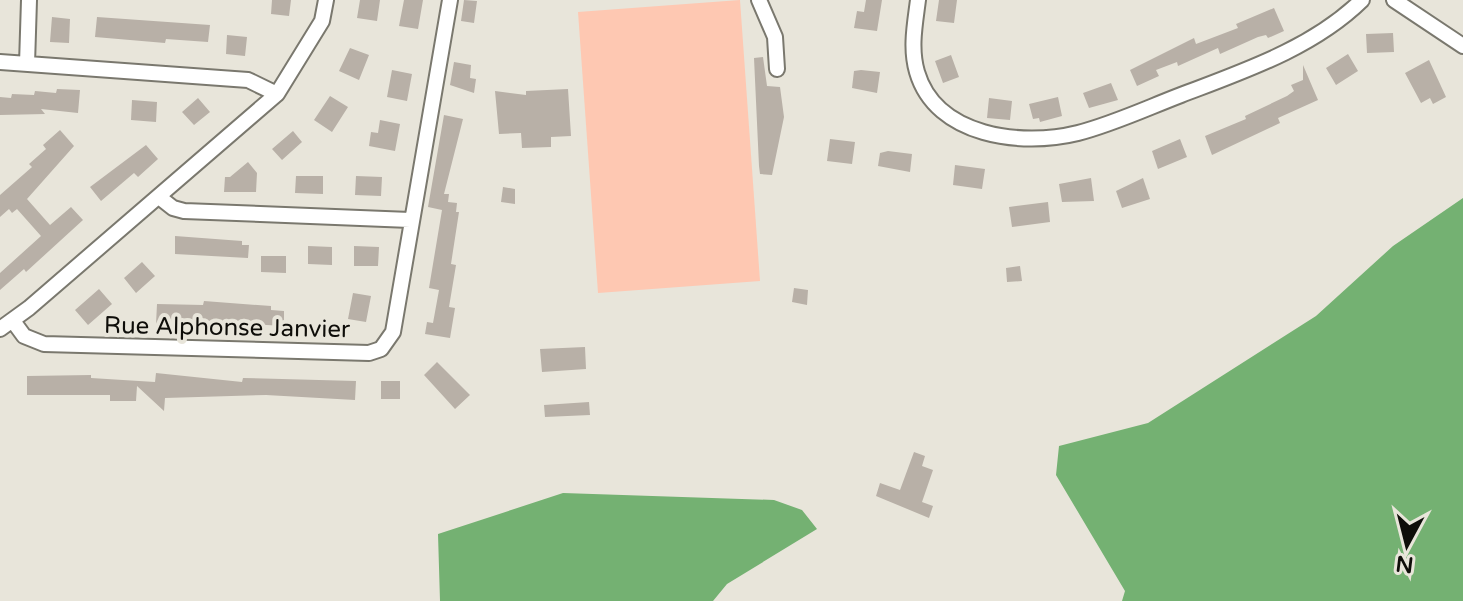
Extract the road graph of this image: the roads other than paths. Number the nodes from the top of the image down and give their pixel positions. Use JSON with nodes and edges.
{"nodes":[{"id":1,"x":29,"y":0,"type":"edge"},
{"id":2,"x":326,"y":0,"type":"edge"},
{"id":3,"x":450,"y":0,"type":"edge"},
{"id":4,"x":759,"y":0,"type":"edge"},
{"id":5,"x":918,"y":0,"type":"edge"},
{"id":6,"x":1362,"y":0,"type":"edge"},
{"id":7,"x":1394,"y":0,"type":"edge"},
{"id":8,"x":1463,"y":46,"type":"edge"},
{"id":9,"x":0,"y":62,"type":"edge"},
{"id":10,"x":27,"y":64,"type":"junction"},
{"id":11,"x":777,"y":69,"type":"dead end"},
{"id":12,"x":277,"y":94,"type":"junction"},
{"id":13,"x":159,"y":197,"type":"junction"},
{"id":14,"x":410,"y":220,"type":"junction"},
{"id":15,"x":6,"y":325,"type":"edge"}],
"edges":[{"from":1,"to":10,"type":"street"},
{"from":2,"to":12,"type":"street"},
{"from":3,"to":14,"type":"street","name":"Rue Alphonse Janvier"},
{"from":4,"to":11,"type":"street"},
{"from":5,"to":6,"type":"street"},
{"from":7,"to":8,"type":"street"},
{"from":9,"to":10,"type":"street"},
{"from":10,"to":12,"type":"street"},
{"from":12,"to":13,"type":"street"},
{"from":13,"to":14,"type":"street"},
{"from":13,"to":15,"type":"street"},
{"from":14,"to":15,"type":"street","name":"Rue Alphonse Janvier"}]}
